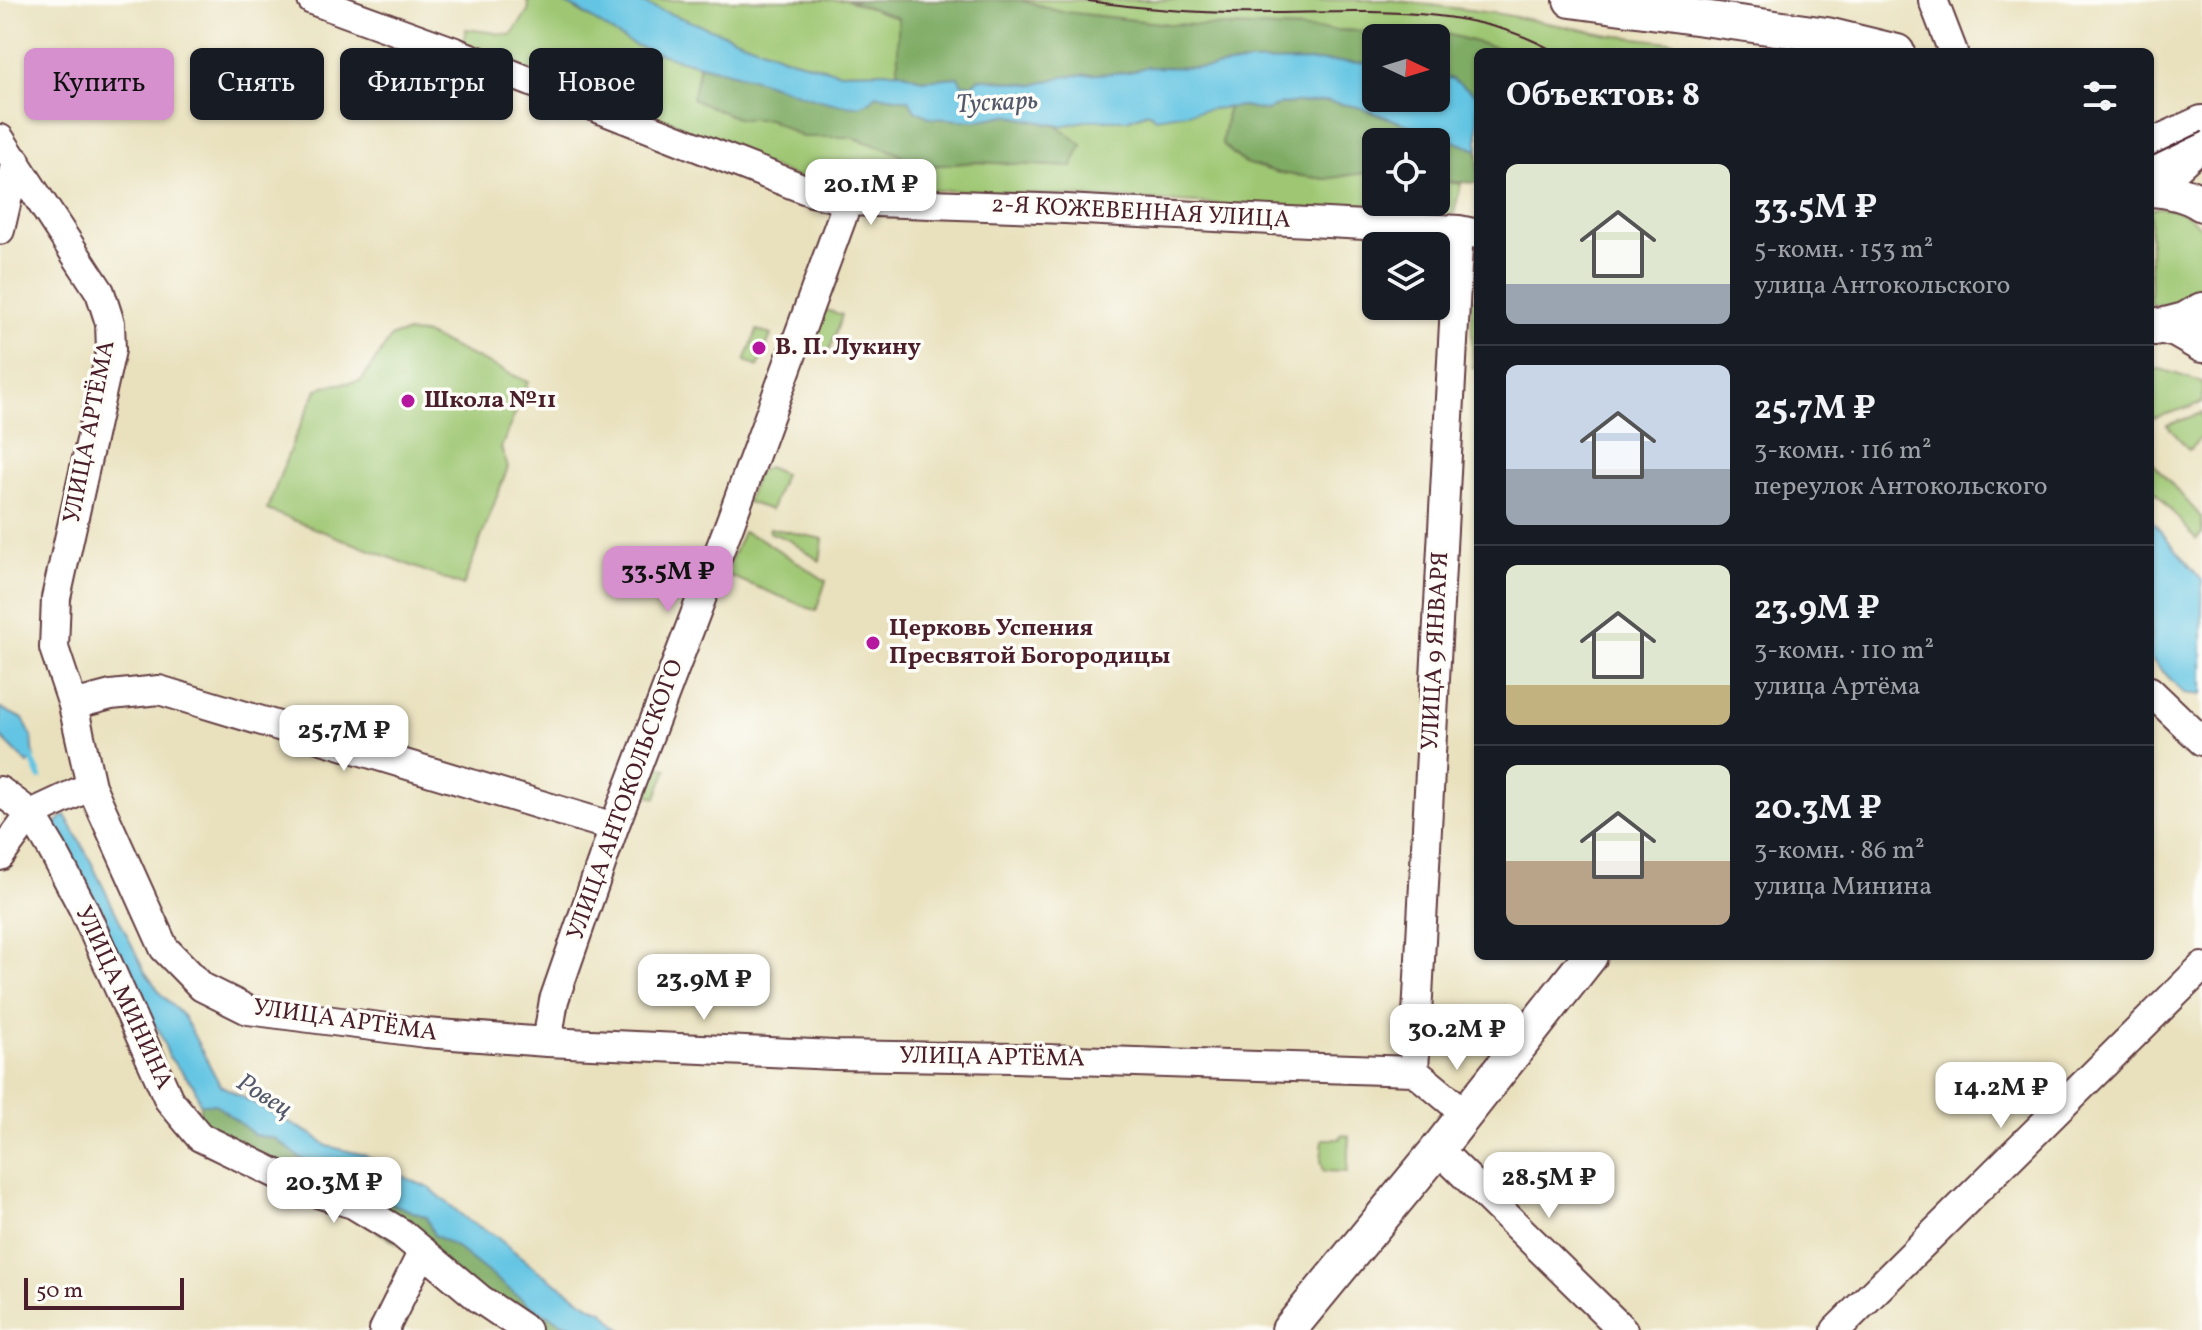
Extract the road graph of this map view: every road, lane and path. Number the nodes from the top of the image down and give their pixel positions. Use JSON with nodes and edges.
{"nodes":[{"id":1,"x":312,"y":0,"type":"edge"},
{"id":2,"x":1571,"y":0,"type":"edge"},
{"id":3,"x":1933,"y":0,"type":"edge"},
{"id":4,"x":1881,"y":48,"type":"edge"},
{"id":5,"x":1951,"y":48,"type":"edge"},
{"id":6,"x":2202,"y":123,"type":"edge"},
{"id":7,"x":2202,"y":141,"type":"edge"},
{"id":8,"x":2154,"y":145,"type":"edge"},
{"id":9,"x":8,"y":150,"type":"edge"},
{"id":10,"x":2154,"y":185,"type":"edge"},
{"id":11,"x":2154,"y":189,"type":"edge"},
{"id":12,"x":848,"y":201,"type":"junction"},
{"id":13,"x":2202,"y":204,"type":"edge"},
{"id":14,"x":0,"y":230,"type":"edge"},
{"id":15,"x":1468,"y":232,"type":"edge"},
{"id":16,"x":2202,"y":310,"type":"edge"},
{"id":17,"x":2155,"y":326,"type":"edge"},
{"id":18,"x":2202,"y":345,"type":"edge"},
{"id":19,"x":2154,"y":695,"type":"edge"},
{"id":20,"x":73,"y":705,"type":"junction"},
{"id":21,"x":2202,"y":741,"type":"edge"},
{"id":22,"x":91,"y":786,"type":"junction"},
{"id":23,"x":0,"y":791,"type":"edge"},
{"id":24,"x":31,"y":814,"type":"junction"},
{"id":25,"x":614,"y":827,"type":"junction"},
{"id":26,"x":0,"y":856,"type":"edge"},
{"id":27,"x":1587,"y":960,"type":"edge"},
{"id":28,"x":2202,"y":967,"type":"edge"},
{"id":29,"x":547,"y":1042,"type":"junction"},
{"id":30,"x":1414,"y":1071,"type":"junction"},
{"id":31,"x":1466,"y":1114,"type":"junction"},
{"id":32,"x":1438,"y":1149,"type":"junction"},
{"id":33,"x":423,"y":1251,"type":"junction"},
{"id":34,"x":384,"y":1330,"type":"edge"},
{"id":35,"x":526,"y":1330,"type":"edge"},
{"id":36,"x":1289,"y":1330,"type":"edge"},
{"id":37,"x":1623,"y":1330,"type":"edge"},
{"id":38,"x":1836,"y":1330,"type":"edge"}],
"edges":[{"from":1,"to":12,"type":"street","name":"2-Я КОЖЕВЕННАЯ УЛИЦА"},
{"from":2,"to":4,"type":"main road"},
{"from":3,"to":5,"type":"street"},
{"from":6,"to":8,"type":"main road"},
{"from":7,"to":10,"type":"main road"},
{"from":9,"to":14,"type":"street"},
{"from":9,"to":20,"type":"street","name":"УЛИЦА АРТЁМА"},
{"from":11,"to":13,"type":"main road"},
{"from":12,"to":15,"type":"street","name":"2-Я КОЖЕВЕННАЯ УЛИЦА"},
{"from":12,"to":25,"type":"street","name":"УЛИЦА АНТОКОЛЬСКОГО"},
{"from":15,"to":30,"type":"street","name":"УЛИЦА 9 ЯНВАРЯ"},
{"from":16,"to":17,"type":"main road"},
{"from":17,"to":18,"type":"main road"},
{"from":19,"to":21,"type":"street"},
{"from":20,"to":22,"type":"street","name":"УЛИЦА АРТЁМА"},
{"from":20,"to":25,"type":"street"},
{"from":22,"to":24,"type":"street"},
{"from":22,"to":29,"type":"street","name":"УЛИЦА АРТЁМА"},
{"from":23,"to":24,"type":"street"},
{"from":24,"to":26,"type":"street"},
{"from":24,"to":33,"type":"street","name":"УЛИЦА МИНИНА"},
{"from":25,"to":29,"type":"street","name":"УЛИЦА АНТОКОЛЬСКОГО"},
{"from":27,"to":31,"type":"main road"},
{"from":28,"to":38,"type":"street"},
{"from":29,"to":30,"type":"street","name":"УЛИЦА АРТЁМА"},
{"from":30,"to":31,"type":"street"},
{"from":31,"to":32,"type":"main road"},
{"from":32,"to":36,"type":"main road"},
{"from":32,"to":37,"type":"street"},
{"from":33,"to":34,"type":"street"},
{"from":33,"to":35,"type":"street","name":"УЛИЦА МИНИНА"}]}
